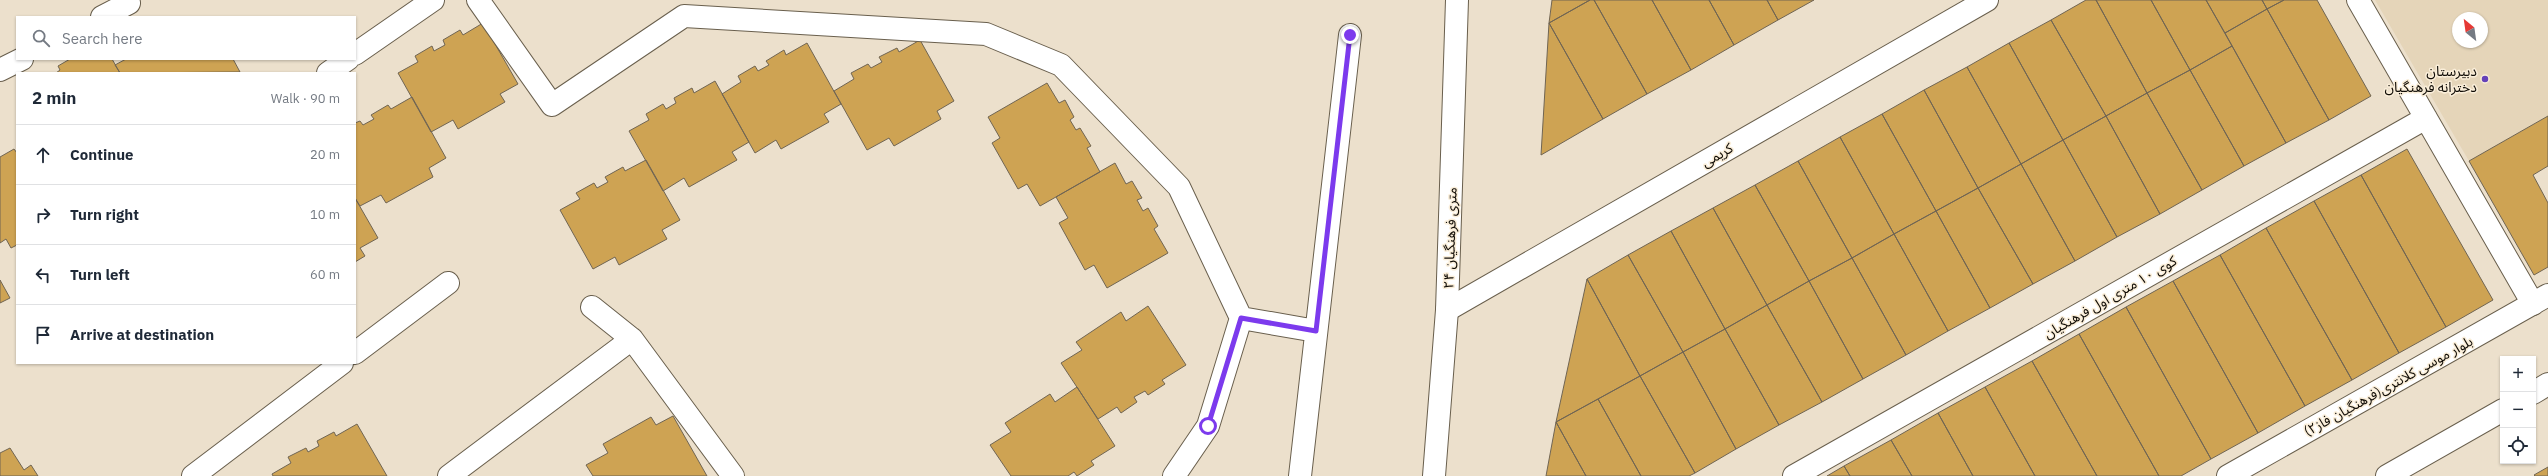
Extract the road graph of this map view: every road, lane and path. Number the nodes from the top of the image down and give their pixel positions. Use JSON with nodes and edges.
{"nodes":[{"id":1,"x":433,"y":0,"type":"edge"},
{"id":2,"x":478,"y":0,"type":"edge"},
{"id":3,"x":1457,"y":0,"type":"edge"},
{"id":4,"x":1988,"y":0,"type":"edge"},
{"id":5,"x":2358,"y":0,"type":"edge"},
{"id":6,"x":129,"y":2,"type":"dead end"},
{"id":7,"x":104,"y":16,"type":"edge"},
{"id":8,"x":1350,"y":35,"type":"dead end"},
{"id":9,"x":356,"y":53,"type":"edge"},
{"id":10,"x":20,"y":60,"type":"edge"},
{"id":11,"x":347,"y":60,"type":"edge"},
{"id":12,"x":0,"y":70,"type":"edge"},
{"id":13,"x":329,"y":72,"type":"edge"},
{"id":14,"x":2426,"y":118,"type":"junction"},
{"id":15,"x":448,"y":283,"type":"dead end"},
{"id":16,"x":2540,"y":299,"type":"edge"},
{"id":17,"x":592,"y":307,"type":"dead end"},
{"id":18,"x":1448,"y":310,"type":"junction"},
{"id":19,"x":1241,"y":318,"type":"junction"},
{"id":20,"x":1316,"y":331,"type":"junction"},
{"id":21,"x":632,"y":339,"type":"junction"},
{"id":22,"x":356,"y":352,"type":"edge"},
{"id":23,"x":341,"y":364,"type":"edge"},
{"id":24,"x":2548,"y":384,"type":"edge"},
{"id":25,"x":2535,"y":392,"type":"edge"},
{"id":26,"x":2500,"y":412,"type":"edge"},
{"id":27,"x":193,"y":476,"type":"edge"},
{"id":28,"x":450,"y":476,"type":"edge"},
{"id":29,"x":733,"y":476,"type":"edge"},
{"id":30,"x":1174,"y":476,"type":"edge"},
{"id":31,"x":1300,"y":476,"type":"edge"},
{"id":32,"x":1434,"y":476,"type":"edge"},
{"id":33,"x":1794,"y":476,"type":"edge"},
{"id":34,"x":2228,"y":476,"type":"edge"},
{"id":35,"x":2387,"y":476,"type":"edge"}],
"edges":[{"from":1,"to":9,"type":"street"},
{"from":2,"to":19,"type":"street"},
{"from":3,"to":18,"type":"street","name":"۲۴ متری فرهنگیان"},
{"from":4,"to":18,"type":"street","name":"کریمی"},
{"from":5,"to":14,"type":"street"},
{"from":6,"to":7,"type":"street"},
{"from":8,"to":20,"type":"street"},
{"from":10,"to":12,"type":"street"},
{"from":11,"to":13,"type":"street"},
{"from":14,"to":16,"type":"street"},
{"from":14,"to":33,"type":"street","name":"کوی ۱۰ متری اول فرهنگیان"},
{"from":15,"to":22,"type":"street"},
{"from":16,"to":34,"type":"street","name":"بلوار موسی کلانتری(فرهنگیان فاز۲)"},
{"from":17,"to":21,"type":"street"},
{"from":18,"to":32,"type":"street","name":"۲۴ متری فرهنگیان"},
{"from":19,"to":20,"type":"street"},
{"from":19,"to":30,"type":"street"},
{"from":20,"to":31,"type":"street"},
{"from":21,"to":28,"type":"street"},
{"from":21,"to":29,"type":"street"},
{"from":23,"to":27,"type":"street"},
{"from":24,"to":25,"type":"street"},
{"from":26,"to":35,"type":"street"}]}
